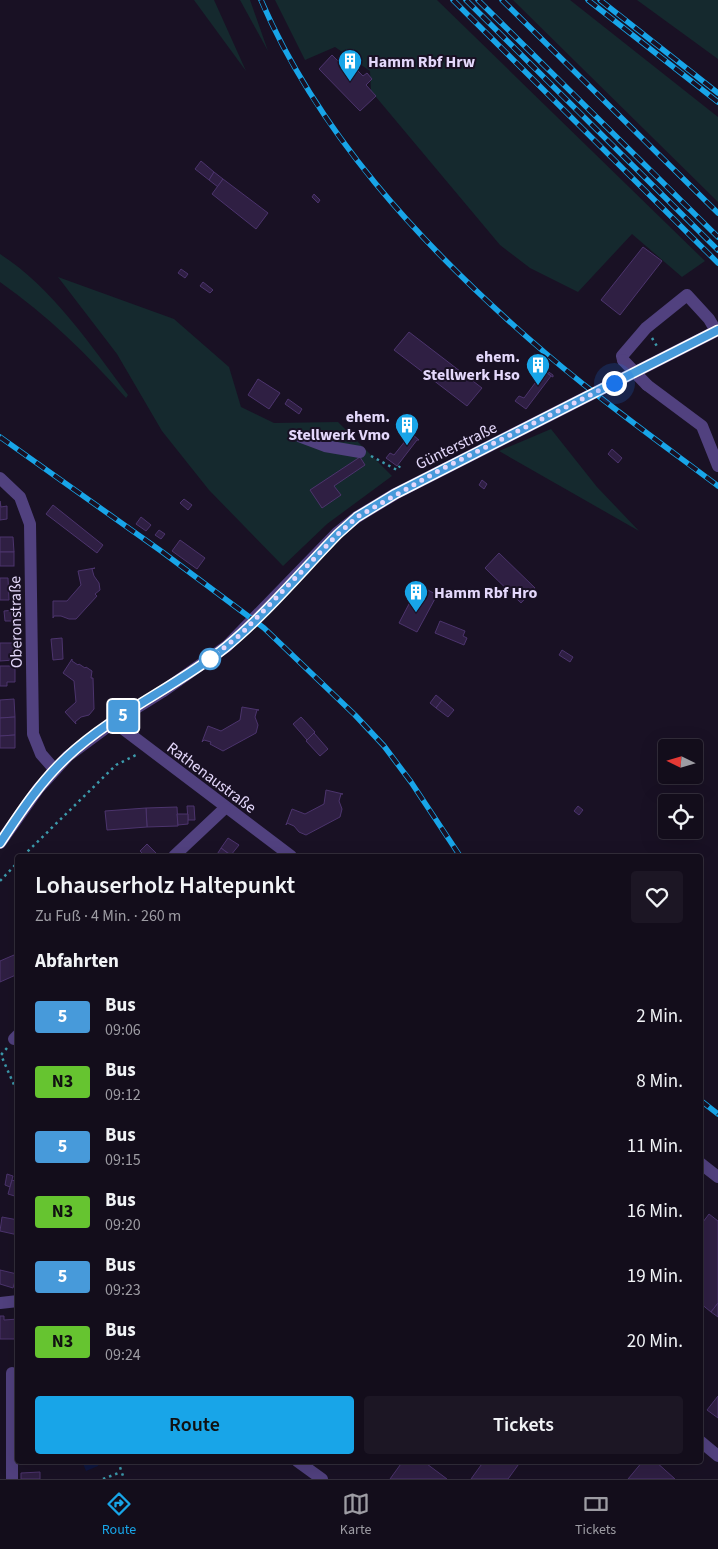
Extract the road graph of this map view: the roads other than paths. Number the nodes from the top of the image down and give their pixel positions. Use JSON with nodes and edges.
{"nodes":[{"id":1,"x":717,"y":331,"type":"edge"},
{"id":2,"x":712,"y":431,"type":"edge"},
{"id":3,"x":301,"y":437,"type":"dead end"},
{"id":4,"x":360,"y":452,"type":"road end"},
{"id":5,"x":718,"y":466,"type":"edge"},
{"id":6,"x":0,"y":478,"type":"edge"},
{"id":7,"x":114,"y":722,"type":"junction"},
{"id":8,"x":55,"y":770,"type":"junction"},
{"id":9,"x":225,"y":808,"type":"junction"},
{"id":10,"x":0,"y":844,"type":"edge"},
{"id":11,"x":176,"y":854,"type":"edge"},
{"id":12,"x":288,"y":854,"type":"edge"},
{"id":13,"x":703,"y":1165,"type":"edge"},
{"id":14,"x":718,"y":1177,"type":"edge"},
{"id":15,"x":15,"y":1301,"type":"edge"},
{"id":16,"x":0,"y":1303,"type":"edge"},
{"id":17,"x":12,"y":1373,"type":"dead end"},
{"id":18,"x":703,"y":1444,"type":"edge"},
{"id":19,"x":718,"y":1456,"type":"edge"},
{"id":20,"x":6,"y":1464,"type":"edge"},
{"id":21,"x":301,"y":1464,"type":"edge"},
{"id":22,"x":12,"y":1479,"type":"edge"},
{"id":23,"x":322,"y":1479,"type":"edge"}],
"edges":[{"from":1,"to":2,"type":"street","bridge":true},
{"from":1,"to":7,"type":"street","name":"Günterstraße"},
{"from":2,"to":5,"type":"street"},
{"from":3,"to":4,"type":"street"},
{"from":6,"to":8,"type":"street","name":"Oberonstraße"},
{"from":7,"to":8,"type":"street","name":"Günterstraße"},
{"from":7,"to":9,"type":"street","name":"Rathenaustraße"},
{"from":8,"to":10,"type":"street","name":"Günterstraße"},
{"from":9,"to":11,"type":"street"},
{"from":9,"to":12,"type":"street","name":"Rathenaustraße"},
{"from":13,"to":14,"type":"street"},
{"from":15,"to":16,"type":"street"},
{"from":17,"to":20,"type":"street"},
{"from":18,"to":19,"type":"street"},
{"from":20,"to":22,"type":"street"},
{"from":21,"to":23,"type":"street"}]}
